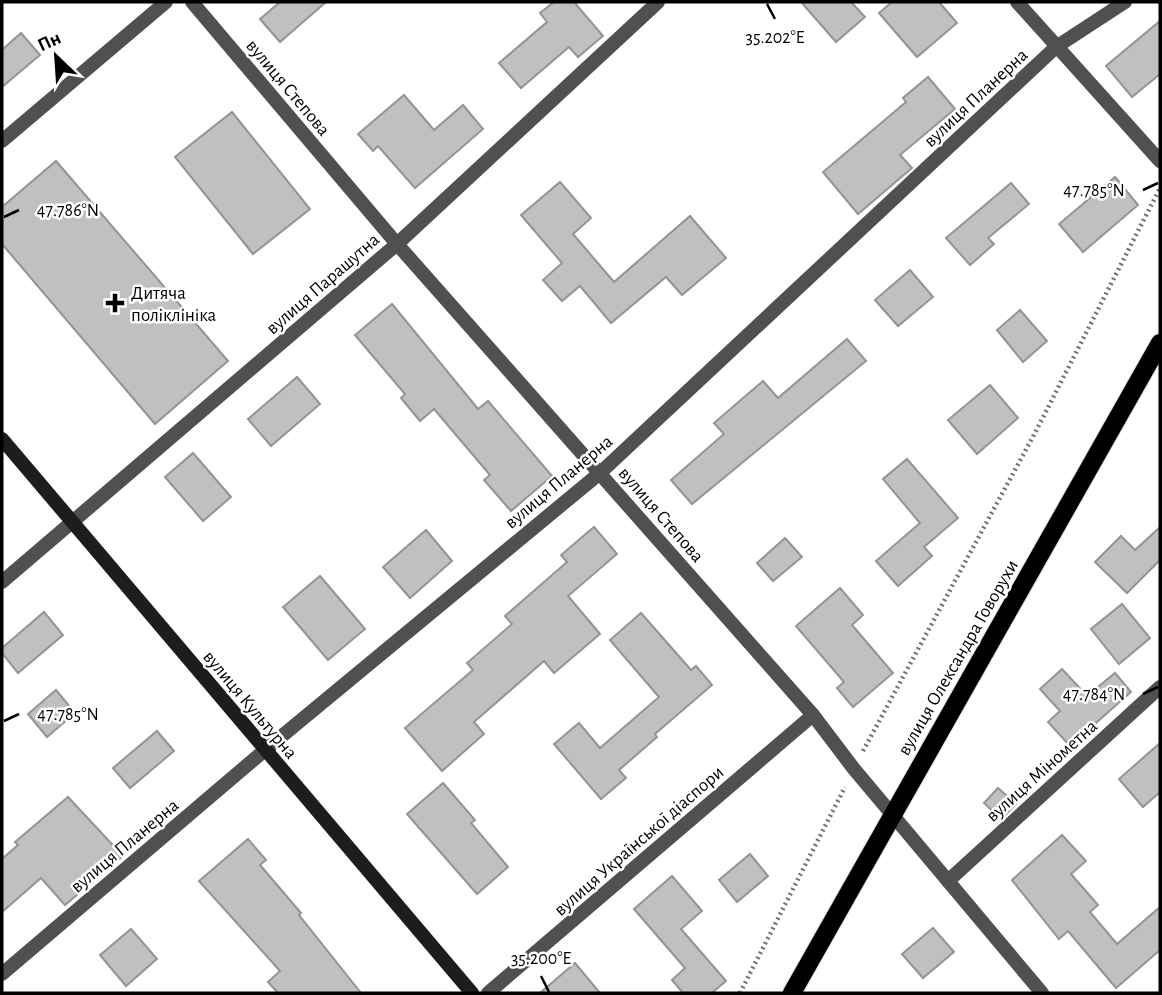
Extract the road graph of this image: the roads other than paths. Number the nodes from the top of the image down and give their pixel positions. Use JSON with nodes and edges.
{"nodes":[{"id":1,"x":166,"y":2,"type":"edge"},
{"id":2,"x":192,"y":2,"type":"edge"},
{"id":3,"x":658,"y":2,"type":"edge"},
{"id":4,"x":1017,"y":2,"type":"edge"},
{"id":5,"x":1125,"y":2,"type":"edge"},
{"id":6,"x":1056,"y":47,"type":"junction"},
{"id":7,"x":2,"y":141,"type":"edge"},
{"id":8,"x":1160,"y":161,"type":"edge"},
{"id":9,"x":397,"y":244,"type":"junction"},
{"id":10,"x":1160,"y":342,"type":"edge"},
{"id":11,"x":2,"y":439,"type":"edge"},
{"id":12,"x":600,"y":473,"type":"junction"},
{"id":13,"x":72,"y":524,"type":"junction"},
{"id":14,"x":2,"y":582,"type":"edge"},
{"id":15,"x":1160,"y":687,"type":"edge"},
{"id":16,"x":813,"y":715,"type":"junction"},
{"id":17,"x":265,"y":750,"type":"junction"},
{"id":18,"x":891,"y":814,"type":"junction"},
{"id":19,"x":948,"y":881,"type":"junction"},
{"id":20,"x":2,"y":974,"type":"edge"},
{"id":21,"x":472,"y":993,"type":"edge"},
{"id":22,"x":488,"y":993,"type":"edge"},
{"id":23,"x":792,"y":993,"type":"edge"},
{"id":24,"x":1042,"y":993,"type":"edge"}],
"edges":[{"from":1,"to":7,"type":"street"},
{"from":2,"to":9,"type":"street","name":"вулиця Степова"},
{"from":3,"to":9,"type":"street","name":"вулиця Парашутна"},
{"from":4,"to":6,"type":"street"},
{"from":5,"to":6,"type":"street","name":"вулиця Планерна"},
{"from":6,"to":8,"type":"street"},
{"from":6,"to":12,"type":"street","name":"вулиця Планерна"},
{"from":9,"to":12,"type":"street","name":"вулиця Степова"},
{"from":9,"to":13,"type":"street","name":"вулиця Парашутна"},
{"from":10,"to":18,"type":"main road","name":"вулиця Олександра Говорухи"},
{"from":11,"to":13,"type":"street","name":"вулиця Культурна"},
{"from":12,"to":16,"type":"street","name":"вулиця Степова"},
{"from":12,"to":17,"type":"street","name":"вулиця Планерна"},
{"from":13,"to":14,"type":"street","name":"вулиця Парашутна"},
{"from":13,"to":17,"type":"street","name":"вулиця Культурна"},
{"from":15,"to":19,"type":"street","name":"вулиця Мінометна"},
{"from":16,"to":18,"type":"street","name":"вулиця Степова"},
{"from":16,"to":22,"type":"street","name":"вулиця Української діаспори"},
{"from":17,"to":20,"type":"street","name":"вулиця Планерна"},
{"from":17,"to":21,"type":"street","name":"вулиця Культурна"},
{"from":18,"to":19,"type":"street","name":"вулиця Степова"},
{"from":18,"to":23,"type":"main road","name":"вулиця Олександра Говорухи"},
{"from":19,"to":24,"type":"street","name":"вулиця Степова"}]}
